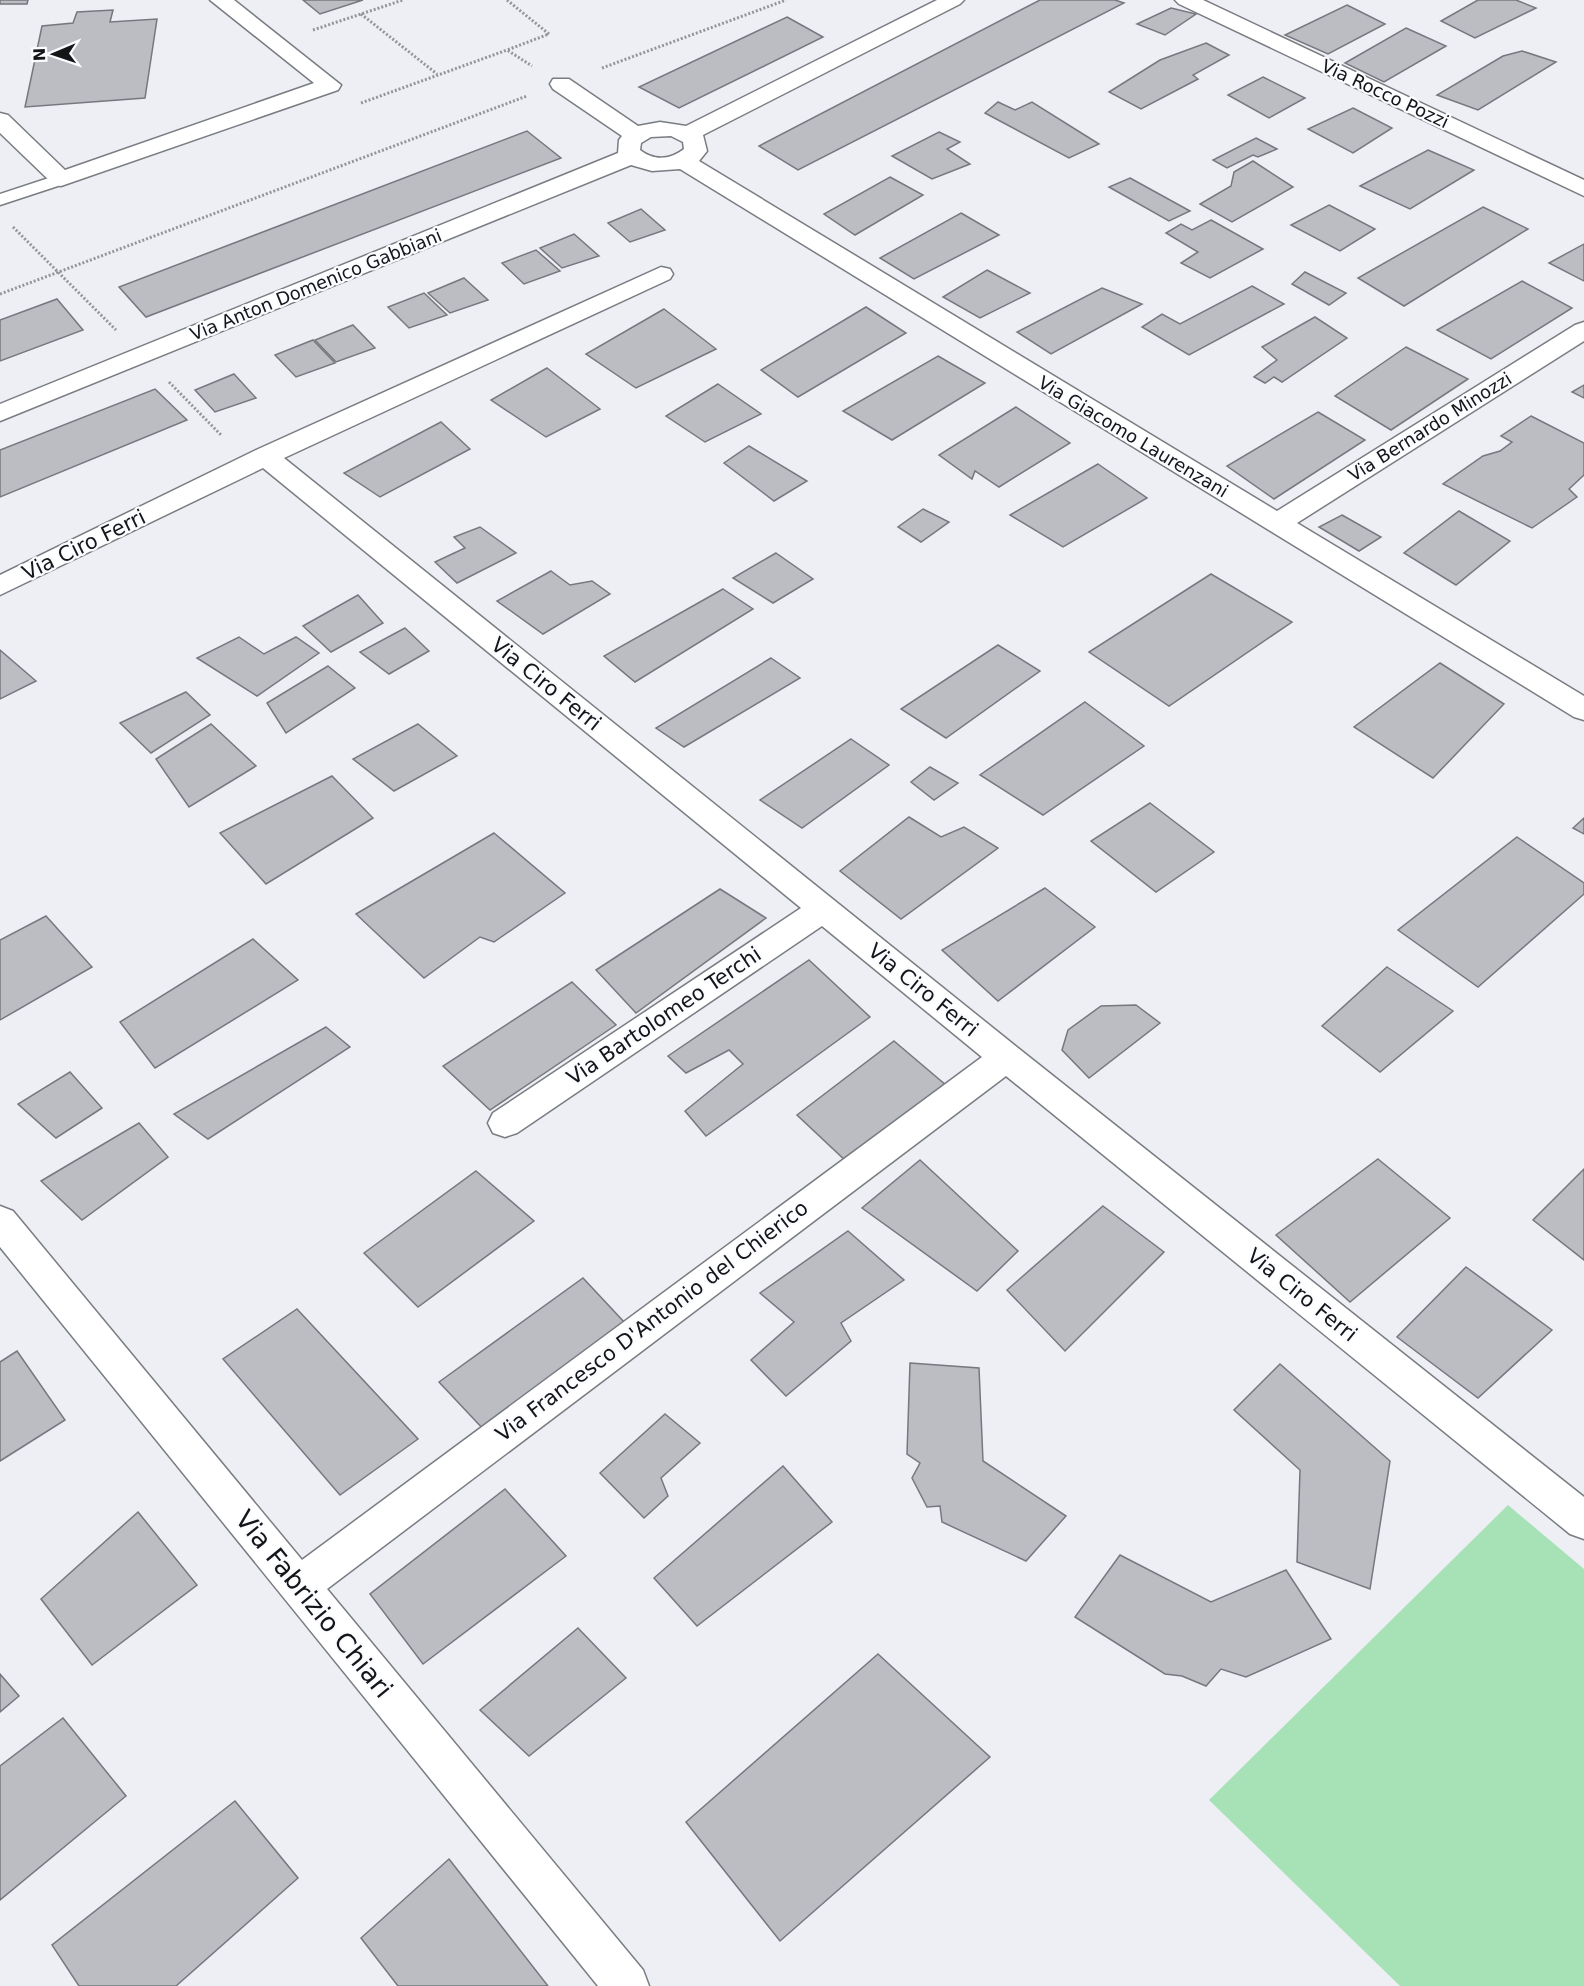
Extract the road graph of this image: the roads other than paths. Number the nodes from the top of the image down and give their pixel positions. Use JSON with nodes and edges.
{"nodes":[{"id":1,"x":220,"y":0,"type":"edge"},
{"id":2,"x":952,"y":0,"type":"edge"},
{"id":3,"x":1186,"y":0,"type":"edge"},
{"id":4,"x":561,"y":84,"type":"road end"},
{"id":5,"x":0,"y":120,"type":"edge"},
{"id":6,"x":687,"y":134,"type":"junction"},
{"id":7,"x":634,"y":146,"type":"junction"},
{"id":8,"x":683,"y":161,"type":"junction"},
{"id":9,"x":61,"y":179,"type":"junction"},
{"id":10,"x":1584,"y":189,"type":"edge"},
{"id":11,"x":0,"y":200,"type":"edge"},
{"id":12,"x":661,"y":274,"type":"dead end"},
{"id":13,"x":1584,"y":330,"type":"edge"},
{"id":14,"x":0,"y":413,"type":"edge"},
{"id":15,"x":266,"y":456,"type":"junction"},
{"id":16,"x":1275,"y":524,"type":"junction"},
{"id":17,"x":0,"y":586,"type":"edge"},
{"id":18,"x":1584,"y":710,"type":"edge"},
{"id":19,"x":823,"y":909,"type":"junction"},
{"id":20,"x":1006,"y":1057,"type":"junction"},
{"id":21,"x":505,"y":1123,"type":"dead end"},
{"id":22,"x":0,"y":1221,"type":"edge"},
{"id":23,"x":1584,"y":1521,"type":"edge"},
{"id":24,"x":299,"y":1586,"type":"junction"},
{"id":25,"x":627,"y":1986,"type":"edge"}],
"edges":[{"from":1,"to":9,"type":"street"},
{"from":2,"to":6,"type":"street"},
{"from":3,"to":10,"type":"street","name":"Via Rocco Pozzi"},
{"from":4,"to":7,"type":"street"},
{"from":5,"to":9,"type":"street"},
{"from":6,"to":7,"type":"street","name":"Via Anton Domenico Gabbiani"},
{"from":6,"to":8,"type":"street"},
{"from":7,"to":8,"type":"street"},
{"from":7,"to":14,"type":"street","name":"Via Anton Domenico Gabbiani"},
{"from":8,"to":16,"type":"street","name":"Via Giacomo Laurenzani"},
{"from":9,"to":11,"type":"lane"},
{"from":12,"to":15,"type":"street","name":"Via Ciro Ferri"},
{"from":13,"to":16,"type":"street","name":"Via Bernardo Minozzi"},
{"from":15,"to":17,"type":"street","name":"Via Ciro Ferri"},
{"from":15,"to":19,"type":"street","name":"Via Ciro Ferri"},
{"from":16,"to":18,"type":"street","name":"Via Giacomo Laurenzani"},
{"from":19,"to":20,"type":"street","name":"Via Ciro Ferri"},
{"from":19,"to":21,"type":"street","name":"Via Bartolomeo Terchi"},
{"from":20,"to":23,"type":"street","name":"Via Ciro Ferri"},
{"from":20,"to":24,"type":"street","name":"Via Francesco D'Antonio del Chierico"},
{"from":22,"to":24,"type":"street","name":"Via Fabrizio Chiari"},
{"from":24,"to":25,"type":"street","name":"Via Fabrizio Chiari"}]}
